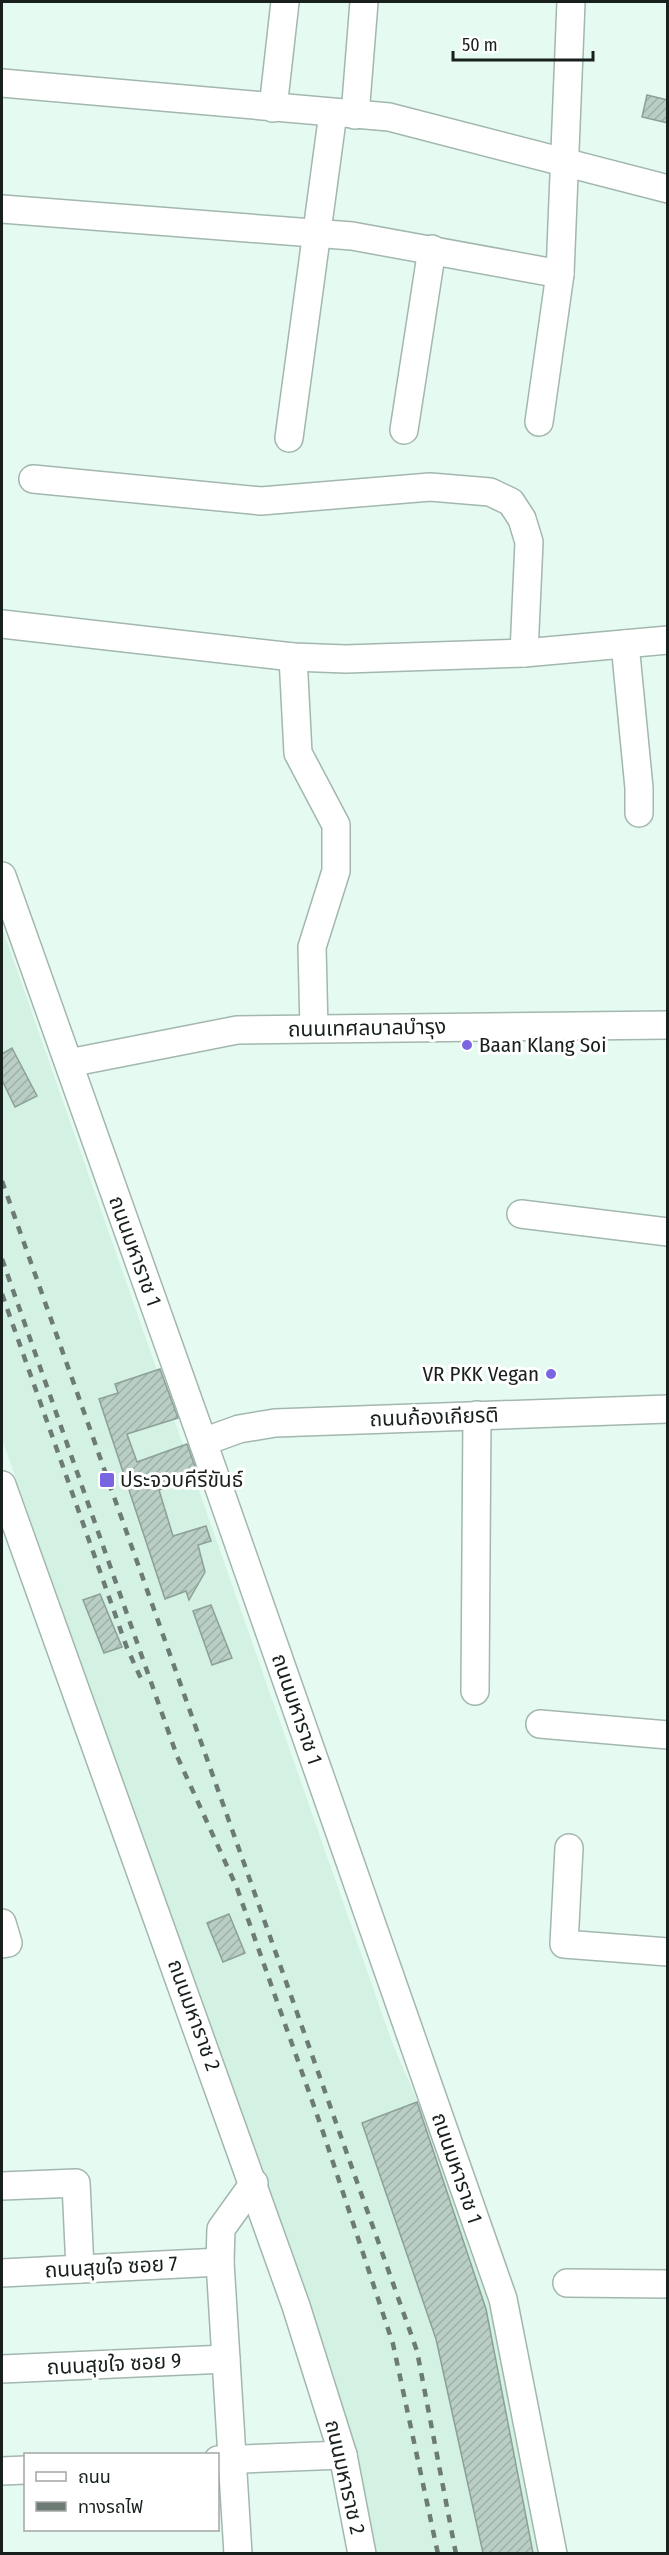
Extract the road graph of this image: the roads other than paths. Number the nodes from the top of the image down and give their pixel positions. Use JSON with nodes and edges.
{"nodes":[{"id":1,"x":285,"y":2,"type":"edge"},
{"id":2,"x":364,"y":2,"type":"edge"},
{"id":3,"x":571,"y":2,"type":"edge"},
{"id":4,"x":2,"y":83,"type":"edge"},
{"id":5,"x":273,"y":108,"type":"junction"},
{"id":6,"x":344,"y":114,"type":"junction"},
{"id":7,"x":564,"y":163,"type":"junction"},
{"id":8,"x":668,"y":189,"type":"edge"},
{"id":9,"x":2,"y":209,"type":"edge"},
{"id":10,"x":316,"y":232,"type":"junction"},
{"id":11,"x":432,"y":249,"type":"junction"},
{"id":12,"x":560,"y":274,"type":"junction"},
{"id":13,"x":538,"y":422,"type":"dead end"},
{"id":14,"x":404,"y":430,"type":"dead end"},
{"id":15,"x":289,"y":438,"type":"dead end"},
{"id":16,"x":33,"y":479,"type":"dead end"},
{"id":17,"x":2,"y":624,"type":"edge"},
{"id":18,"x":668,"y":640,"type":"edge"},
{"id":19,"x":625,"y":644,"type":"junction"},
{"id":20,"x":524,"y":653,"type":"junction"},
{"id":21,"x":293,"y":657,"type":"junction"},
{"id":22,"x":639,"y":813,"type":"dead end"},
{"id":23,"x":2,"y":876,"type":"edge"},
{"id":24,"x":668,"y":1025,"type":"edge"},
{"id":25,"x":315,"y":1028,"type":"junction"},
{"id":26,"x":69,"y":1063,"type":"junction"},
{"id":27,"x":522,"y":1214,"type":"dead end"},
{"id":28,"x":668,"y":1232,"type":"edge"},
{"id":29,"x":668,"y":1408,"type":"edge"},
{"id":30,"x":477,"y":1415,"type":"junction"},
{"id":31,"x":203,"y":1442,"type":"junction"},
{"id":32,"x":2,"y":1485,"type":"edge"},
{"id":33,"x":10,"y":1540,"type":"edge"},
{"id":34,"x":476,"y":1690,"type":"dead end"},
{"id":35,"x":540,"y":1724,"type":"dead end"},
{"id":36,"x":668,"y":1735,"type":"edge"},
{"id":37,"x":569,"y":1848,"type":"dead end"},
{"id":38,"x":2,"y":1923,"type":"edge"},
{"id":39,"x":2,"y":1944,"type":"edge"},
{"id":40,"x":668,"y":1952,"type":"edge"},
{"id":41,"x":254,"y":2183,"type":"junction"},
{"id":42,"x":2,"y":2186,"type":"edge"},
{"id":43,"x":220,"y":2262,"type":"junction"},
{"id":44,"x":80,"y":2269,"type":"junction"},
{"id":45,"x":2,"y":2273,"type":"edge"},
{"id":46,"x":567,"y":2283,"type":"dead end"},
{"id":47,"x":668,"y":2284,"type":"edge"},
{"id":48,"x":226,"y":2359,"type":"junction"},
{"id":49,"x":2,"y":2369,"type":"edge"},
{"id":50,"x":343,"y":2455,"type":"junction"},
{"id":51,"x":224,"y":2460,"type":"edge"},
{"id":52,"x":24,"y":2470,"type":"edge"},
{"id":53,"x":2,"y":2471,"type":"edge"},
{"id":54,"x":238,"y":2553,"type":"edge"},
{"id":55,"x":362,"y":2553,"type":"edge"},
{"id":56,"x":553,"y":2553,"type":"edge"}],
"edges":[{"from":1,"to":5,"type":"street"},
{"from":2,"to":6,"type":"street"},
{"from":3,"to":7,"type":"street"},
{"from":4,"to":5,"type":"street"},
{"from":5,"to":6,"type":"street"},
{"from":6,"to":7,"type":"street"},
{"from":6,"to":10,"type":"street"},
{"from":7,"to":8,"type":"street"},
{"from":7,"to":12,"type":"street"},
{"from":9,"to":10,"type":"street"},
{"from":10,"to":11,"type":"street"},
{"from":10,"to":15,"type":"street"},
{"from":11,"to":12,"type":"street"},
{"from":11,"to":14,"type":"street"},
{"from":12,"to":13,"type":"street"},
{"from":16,"to":20,"type":"street"},
{"from":17,"to":21,"type":"street"},
{"from":18,"to":19,"type":"street"},
{"from":19,"to":20,"type":"street"},
{"from":19,"to":22,"type":"street"},
{"from":20,"to":21,"type":"street"},
{"from":21,"to":25,"type":"street"},
{"from":23,"to":26,"type":"street","name":"ถนนมหาราช 1"},
{"from":24,"to":25,"type":"street","name":"ถนนเทศลบาลบำรุง"},
{"from":25,"to":26,"type":"street","name":"ถนนเทศลบาลบำรุง"},
{"from":26,"to":31,"type":"street","name":"ถนนมหาราช 1"},
{"from":27,"to":28,"type":"street"},
{"from":29,"to":30,"type":"street","name":"ถนนก้องเกียรติ"},
{"from":30,"to":31,"type":"street","name":"ถนนก้องเกียรติ"},
{"from":30,"to":34,"type":"street"},
{"from":31,"to":56,"type":"street","name":"ถนนมหาราช 1"},
{"from":32,"to":33,"type":"street","name":"ถนนมหาราช 2"},
{"from":33,"to":41,"type":"street","name":"ถนนมหาราช 2"},
{"from":35,"to":36,"type":"street"},
{"from":37,"to":40,"type":"street"},
{"from":38,"to":39,"type":"street"},
{"from":41,"to":43,"type":"street"},
{"from":41,"to":50,"type":"street","name":"ถนนมหาราช 2"},
{"from":42,"to":44,"type":"street"},
{"from":43,"to":44,"type":"street","name":"ถนนสุขใจ ซอย 7"},
{"from":43,"to":48,"type":"street"},
{"from":44,"to":45,"type":"street","name":"ถนนสุขใจ ซอย 7"},
{"from":46,"to":47,"type":"street"},
{"from":48,"to":49,"type":"street","name":"ถนนสุขใจ ซอย 9"},
{"from":48,"to":51,"type":"street"},
{"from":50,"to":51,"type":"street"},
{"from":50,"to":55,"type":"street","name":"ถนนมหาราช 2"},
{"from":51,"to":54,"type":"street"},
{"from":52,"to":53,"type":"street"}]}
